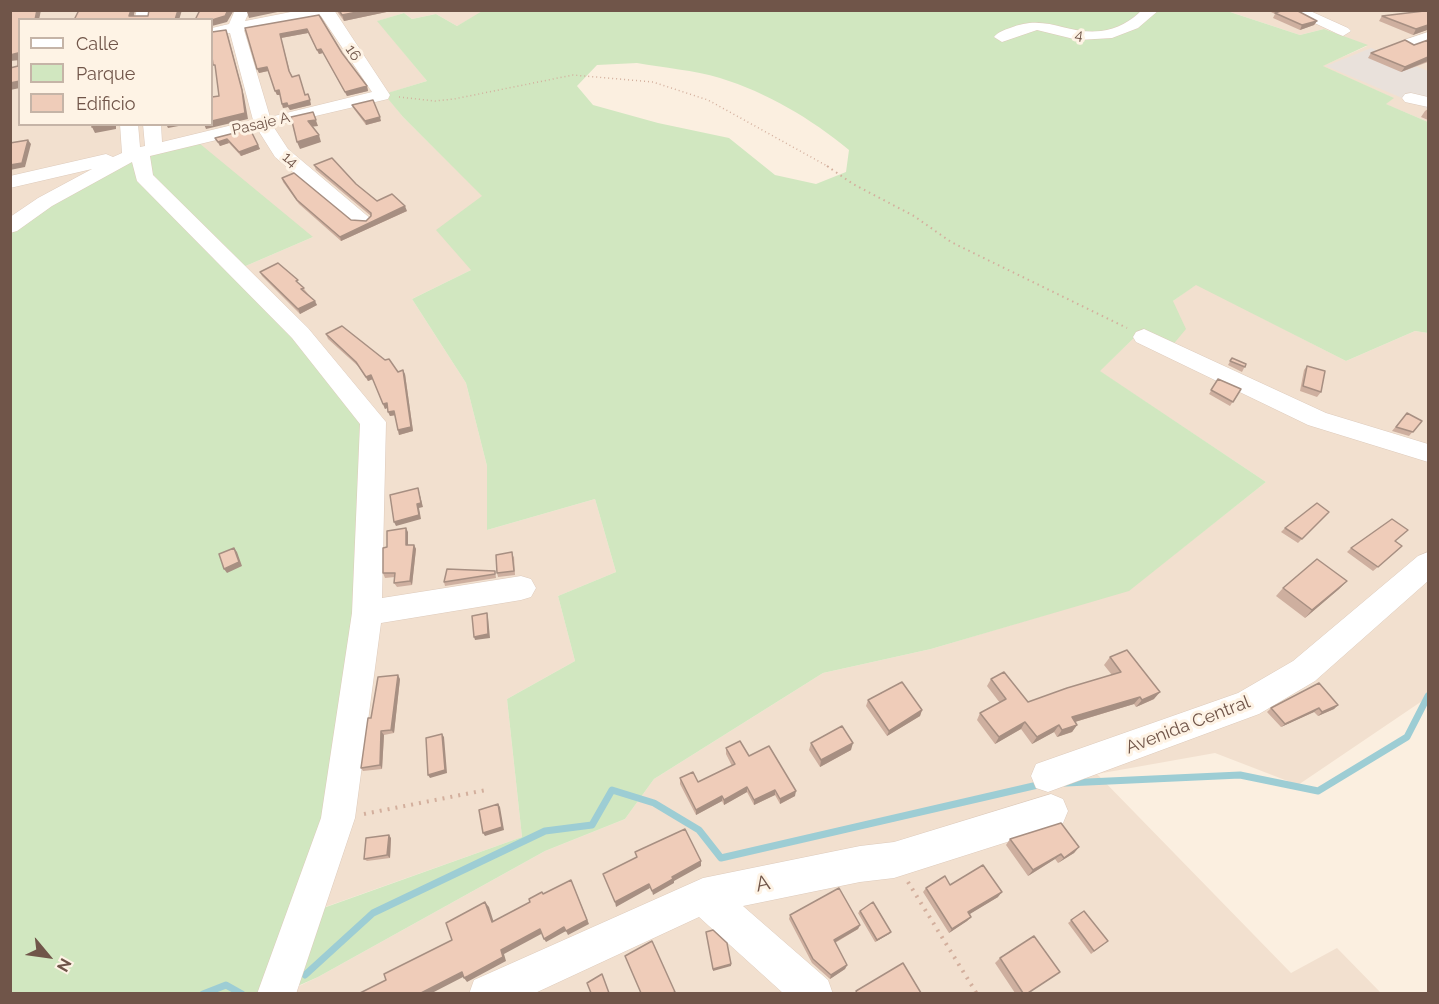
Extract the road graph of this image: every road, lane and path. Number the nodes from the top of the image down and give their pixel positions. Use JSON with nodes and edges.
{"nodes":[{"id":1,"x":243,"y":10,"type":"edge"},
{"id":2,"x":1152,"y":10,"type":"edge"},
{"id":3,"x":1294,"y":10,"type":"edge"},
{"id":4,"x":326,"y":11,"type":"edge"},
{"id":5,"x":236,"y":28,"type":"junction"},
{"id":6,"x":1343,"y":30,"type":"dead end"},
{"id":7,"x":213,"y":32,"type":"edge"},
{"id":8,"x":1002,"y":37,"type":"dead end"},
{"id":9,"x":1428,"y":37,"type":"edge"},
{"id":10,"x":1410,"y":43,"type":"edge"},
{"id":11,"x":382,"y":95,"type":"junction"},
{"id":12,"x":1411,"y":98,"type":"dead end"},
{"id":13,"x":1428,"y":102,"type":"edge"},
{"id":14,"x":263,"y":124,"type":"junction"},
{"id":15,"x":130,"y":126,"type":"edge"},
{"id":16,"x":151,"y":126,"type":"edge"},
{"id":17,"x":142,"y":152,"type":"junction"},
{"id":18,"x":10,"y":182,"type":"edge"},
{"id":19,"x":10,"y":197,"type":"edge"},
{"id":20,"x":45,"y":202,"type":"junction"},
{"id":21,"x":361,"y":219,"type":"edge"},
{"id":22,"x":10,"y":227,"type":"edge"},
{"id":23,"x":1144,"y":338,"type":"joint"},
{"id":24,"x":1428,"y":453,"type":"edge"},
{"id":25,"x":1428,"y":564,"type":"edge"},
{"id":26,"x":521,"y":588,"type":"dead end"},
{"id":27,"x":367,"y":613,"type":"junction"},
{"id":28,"x":1048,"y":776,"type":"dead end"},
{"id":29,"x":486,"y":790,"type":"dead end"},
{"id":30,"x":1051,"y":812,"type":"dead end"},
{"id":31,"x":338,"y":818,"type":"junction"},
{"id":32,"x":894,"y":860,"type":"junction"},
{"id":33,"x":703,"y":896,"type":"junction"},
{"id":34,"x":276,"y":993,"type":"edge"},
{"id":35,"x":488,"y":993,"type":"edge"},
{"id":36,"x":814,"y":993,"type":"edge"},
{"id":37,"x":976,"y":993,"type":"edge"}],
"edges":[{"from":1,"to":5,"type":"street"},
{"from":2,"to":8,"type":"street","name":"4"},
{"from":3,"to":6,"type":"street"},
{"from":4,"to":5,"type":"street"},
{"from":4,"to":11,"type":"street","name":"16"},
{"from":5,"to":7,"type":"street"},
{"from":5,"to":14,"type":"street","name":"14"},
{"from":9,"to":10,"type":"street"},
{"from":11,"to":14,"type":"street","name":"Pasaje A"},
{"from":11,"to":23,"type":"path"},
{"from":12,"to":13,"type":"street"},
{"from":14,"to":17,"type":"street","name":"Pasaje A"},
{"from":14,"to":21,"type":"street","name":"14"},
{"from":15,"to":17,"type":"street"},
{"from":16,"to":17,"type":"street"},
{"from":17,"to":18,"type":"street"},
{"from":17,"to":20,"type":"street","name":"Pasaje A"},
{"from":17,"to":27,"type":"street"},
{"from":19,"to":20,"type":"street"},
{"from":20,"to":22,"type":"street","name":"Pasaje A"},
{"from":23,"to":24,"type":"street"},
{"from":25,"to":28,"type":"street","name":"Avenida Central"},
{"from":26,"to":27,"type":"street"},
{"from":27,"to":31,"type":"street"},
{"from":29,"to":31,"type":"path"},
{"from":30,"to":32,"type":"street","name":"A"},
{"from":31,"to":34,"type":"street"},
{"from":32,"to":33,"type":"street","name":"A"},
{"from":32,"to":37,"type":"path"},
{"from":33,"to":35,"type":"street","name":"A"},
{"from":33,"to":36,"type":"street"}]}
